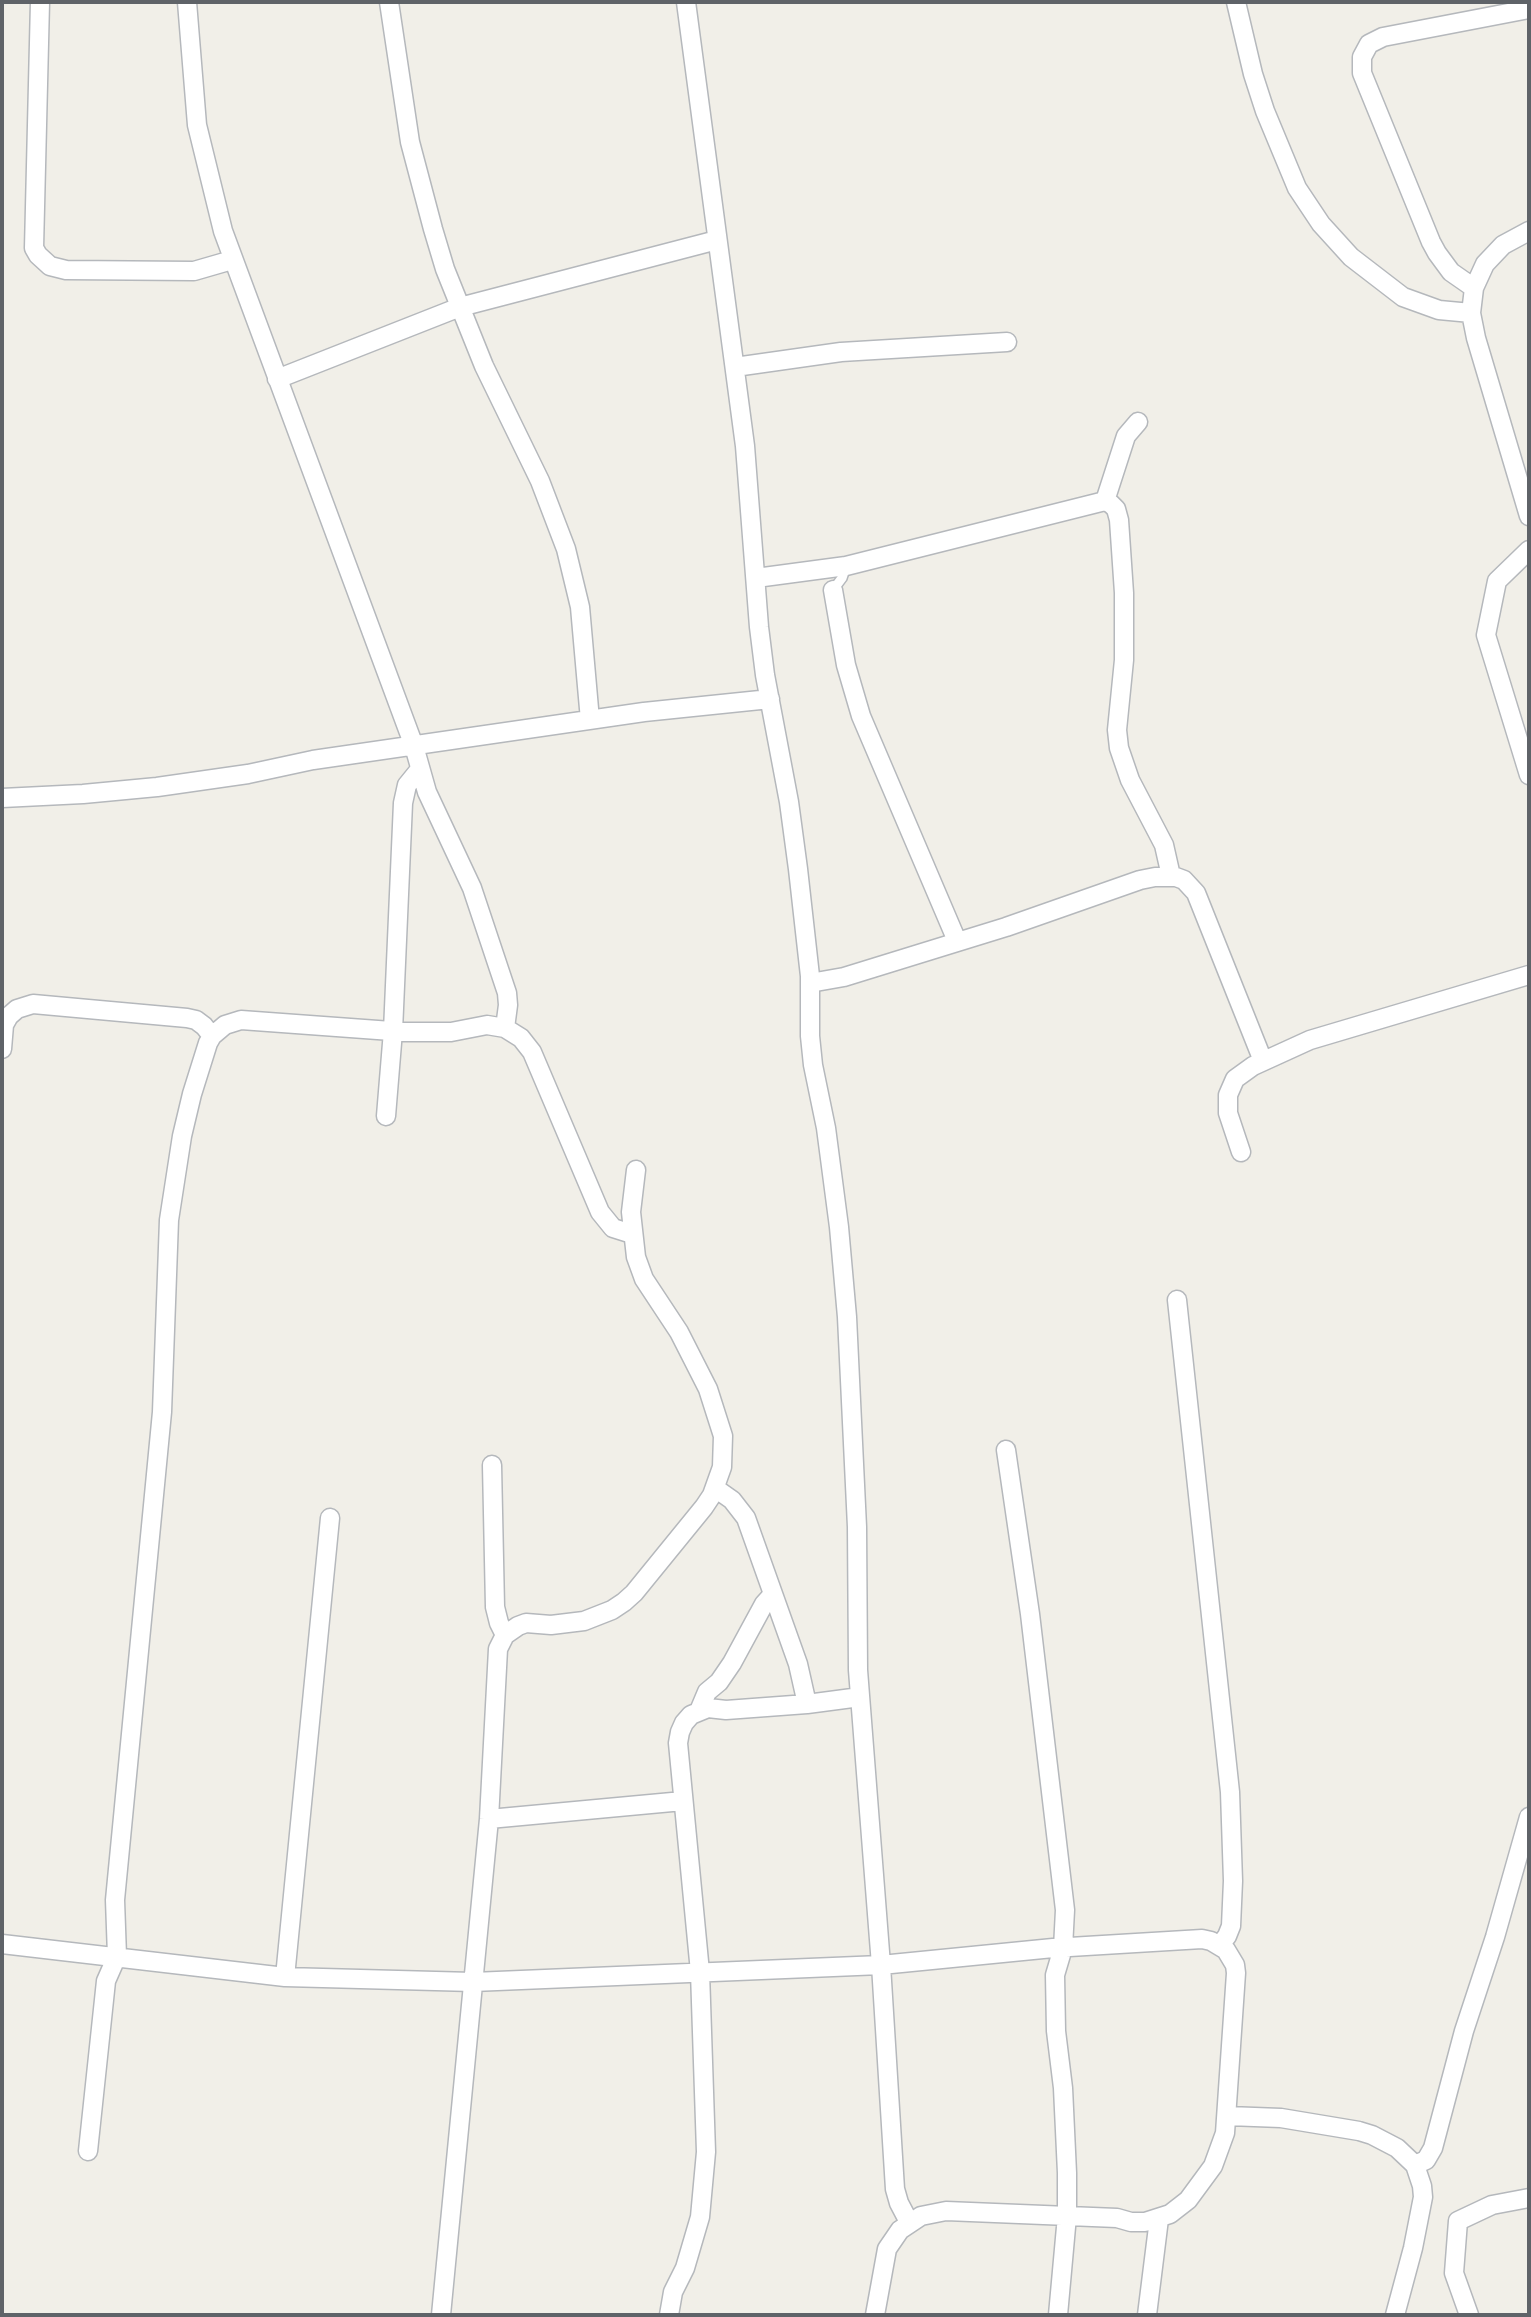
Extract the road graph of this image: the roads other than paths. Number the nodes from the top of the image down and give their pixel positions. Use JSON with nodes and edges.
{"nodes":[{"id":1,"x":40,"y":2,"type":"edge"},
{"id":2,"x":187,"y":2,"type":"edge"},
{"id":3,"x":389,"y":2,"type":"edge"},
{"id":4,"x":686,"y":2,"type":"edge"},
{"id":5,"x":1236,"y":2,"type":"edge"},
{"id":6,"x":1529,"y":9,"type":"edge"},
{"id":7,"x":1529,"y":231,"type":"edge"},
{"id":8,"x":717,"y":240,"type":"junction"},
{"id":9,"x":232,"y":260,"type":"junction"},
{"id":10,"x":1474,"y":288,"type":"junction"},
{"id":11,"x":460,"y":307,"type":"junction"},
{"id":12,"x":1471,"y":313,"type":"junction"},
{"id":13,"x":1007,"y":342,"type":"dead end"},
{"id":14,"x":735,"y":368,"type":"junction"},
{"id":15,"x":277,"y":380,"type":"junction"},
{"id":16,"x":1138,"y":422,"type":"dead end"},
{"id":17,"x":1105,"y":501,"type":"junction"},
{"id":18,"x":1529,"y":516,"type":"edge"},
{"id":19,"x":1529,"y":550,"type":"edge"},
{"id":20,"x":846,"y":566,"type":"junction"},
{"id":21,"x":756,"y":578,"type":"junction"},
{"id":22,"x":833,"y":590,"type":"joint"},
{"id":23,"x":770,"y":699,"type":"junction"},
{"id":24,"x":590,"y":720,"type":"junction"},
{"id":25,"x":414,"y":746,"type":"junction"},
{"id":26,"x":419,"y":769,"type":"junction"},
{"id":27,"x":1529,"y":775,"type":"edge"},
{"id":28,"x":2,"y":798,"type":"edge"},
{"id":29,"x":1171,"y":876,"type":"junction"},
{"id":30,"x":957,"y":941,"type":"junction"},
{"id":31,"x":1529,"y":975,"type":"edge"},
{"id":32,"x":810,"y":983,"type":"junction"},
{"id":33,"x":505,"y":1028,"type":"junction"},
{"id":34,"x":393,"y":1031,"type":"junction"},
{"id":35,"x":212,"y":1036,"type":"junction"},
{"id":36,"x":2,"y":1049,"type":"edge"},
{"id":37,"x":1266,"y":1059,"type":"junction"},
{"id":38,"x":386,"y":1116,"type":"dead end"},
{"id":39,"x":1241,"y":1152,"type":"dead end"},
{"id":40,"x":636,"y":1170,"type":"dead end"},
{"id":41,"x":632,"y":1234,"type":"junction"},
{"id":42,"x":1177,"y":1300,"type":"dead end"},
{"id":43,"x":1006,"y":1450,"type":"dead end"},
{"id":44,"x":492,"y":1465,"type":"dead end"},
{"id":45,"x":715,"y":1489,"type":"junction"},
{"id":46,"x":330,"y":1518,"type":"dead end"},
{"id":47,"x":773,"y":1594,"type":"junction"},
{"id":48,"x":505,"y":1635,"type":"junction"},
{"id":49,"x":860,"y":1697,"type":"junction"},
{"id":50,"x":807,"y":1704,"type":"junction"},
{"id":51,"x":699,"y":1711,"type":"junction"},
{"id":52,"x":684,"y":1801,"type":"junction"},
{"id":53,"x":1529,"y":1817,"type":"edge"},
{"id":54,"x":489,"y":1819,"type":"junction"},
{"id":55,"x":2,"y":1944,"type":"edge"},
{"id":56,"x":1220,"y":1945,"type":"junction"},
{"id":57,"x":1063,"y":1948,"type":"junction"},
{"id":58,"x":117,"y":1956,"type":"junction"},
{"id":59,"x":881,"y":1965,"type":"junction"},
{"id":60,"x":700,"y":1972,"type":"junction"},
{"id":61,"x":285,"y":1977,"type":"junction"},
{"id":62,"x":473,"y":1982,"type":"junction"},
{"id":63,"x":1227,"y":2116,"type":"junction"},
{"id":64,"x":88,"y":2151,"type":"dead end"},
{"id":65,"x":1415,"y":2165,"type":"junction"},
{"id":66,"x":1529,"y":2198,"type":"edge"},
{"id":67,"x":1067,"y":2216,"type":"junction"},
{"id":68,"x":1159,"y":2219,"type":"junction"},
{"id":69,"x":909,"y":2222,"type":"junction"},
{"id":70,"x":441,"y":2315,"type":"edge"},
{"id":71,"x":669,"y":2315,"type":"edge"},
{"id":72,"x":874,"y":2315,"type":"edge"},
{"id":73,"x":1058,"y":2315,"type":"edge"},
{"id":74,"x":1147,"y":2315,"type":"edge"},
{"id":75,"x":1395,"y":2315,"type":"edge"},
{"id":76,"x":1469,"y":2315,"type":"edge"}],
"edges":[{"from":1,"to":9,"type":"street"},
{"from":2,"to":9,"type":"street"},
{"from":3,"to":11,"type":"street"},
{"from":4,"to":8,"type":"street"},
{"from":5,"to":12,"type":"street"},
{"from":6,"to":10,"type":"street"},
{"from":7,"to":10,"type":"street"},
{"from":8,"to":11,"type":"street"},
{"from":8,"to":14,"type":"street"},
{"from":9,"to":15,"type":"street"},
{"from":10,"to":12,"type":"street"},
{"from":11,"to":15,"type":"street"},
{"from":11,"to":24,"type":"street"},
{"from":12,"to":18,"type":"street"},
{"from":13,"to":14,"type":"street"},
{"from":14,"to":21,"type":"street"},
{"from":15,"to":25,"type":"street"},
{"from":16,"to":17,"type":"street"},
{"from":17,"to":20,"type":"street"},
{"from":17,"to":29,"type":"street"},
{"from":19,"to":27,"type":"street"},
{"from":20,"to":21,"type":"street"},
{"from":20,"to":22,"type":"lane"},
{"from":21,"to":23,"type":"street"},
{"from":22,"to":30,"type":"street"},
{"from":23,"to":24,"type":"street"},
{"from":23,"to":32,"type":"street"},
{"from":24,"to":25,"type":"street"},
{"from":25,"to":26,"type":"street"},
{"from":25,"to":28,"type":"street"},
{"from":26,"to":33,"type":"street"},
{"from":26,"to":34,"type":"street"},
{"from":29,"to":30,"type":"street"},
{"from":29,"to":37,"type":"street"},
{"from":30,"to":32,"type":"street"},
{"from":31,"to":37,"type":"street"},
{"from":32,"to":49,"type":"street"},
{"from":33,"to":34,"type":"street"},
{"from":33,"to":41,"type":"street"},
{"from":34,"to":35,"type":"street"},
{"from":34,"to":38,"type":"street"},
{"from":35,"to":36,"type":"street"},
{"from":35,"to":58,"type":"street"},
{"from":37,"to":39,"type":"street"},
{"from":40,"to":41,"type":"street"},
{"from":41,"to":45,"type":"street"},
{"from":42,"to":56,"type":"street"},
{"from":43,"to":57,"type":"street"},
{"from":44,"to":48,"type":"street"},
{"from":45,"to":47,"type":"street"},
{"from":45,"to":48,"type":"street"},
{"from":46,"to":61,"type":"street"},
{"from":47,"to":50,"type":"street"},
{"from":47,"to":51,"type":"street"},
{"from":48,"to":54,"type":"street"},
{"from":49,"to":50,"type":"street"},
{"from":49,"to":59,"type":"street"},
{"from":50,"to":51,"type":"street"},
{"from":51,"to":52,"type":"street"},
{"from":52,"to":54,"type":"street"},
{"from":52,"to":60,"type":"street"},
{"from":53,"to":65,"type":"street"},
{"from":54,"to":62,"type":"street"},
{"from":55,"to":58,"type":"street"},
{"from":56,"to":57,"type":"street"},
{"from":56,"to":63,"type":"street"},
{"from":57,"to":59,"type":"street"},
{"from":57,"to":67,"type":"street"},
{"from":58,"to":61,"type":"street"},
{"from":58,"to":64,"type":"street"},
{"from":59,"to":60,"type":"street"},
{"from":59,"to":69,"type":"street"},
{"from":60,"to":62,"type":"street"},
{"from":60,"to":71,"type":"street"},
{"from":61,"to":62,"type":"street"},
{"from":62,"to":70,"type":"street"},
{"from":63,"to":65,"type":"street"},
{"from":63,"to":68,"type":"street"},
{"from":65,"to":75,"type":"street"},
{"from":66,"to":76,"type":"street"},
{"from":67,"to":68,"type":"street"},
{"from":67,"to":69,"type":"street"},
{"from":67,"to":73,"type":"street"},
{"from":68,"to":74,"type":"street"},
{"from":69,"to":72,"type":"street"}]}
